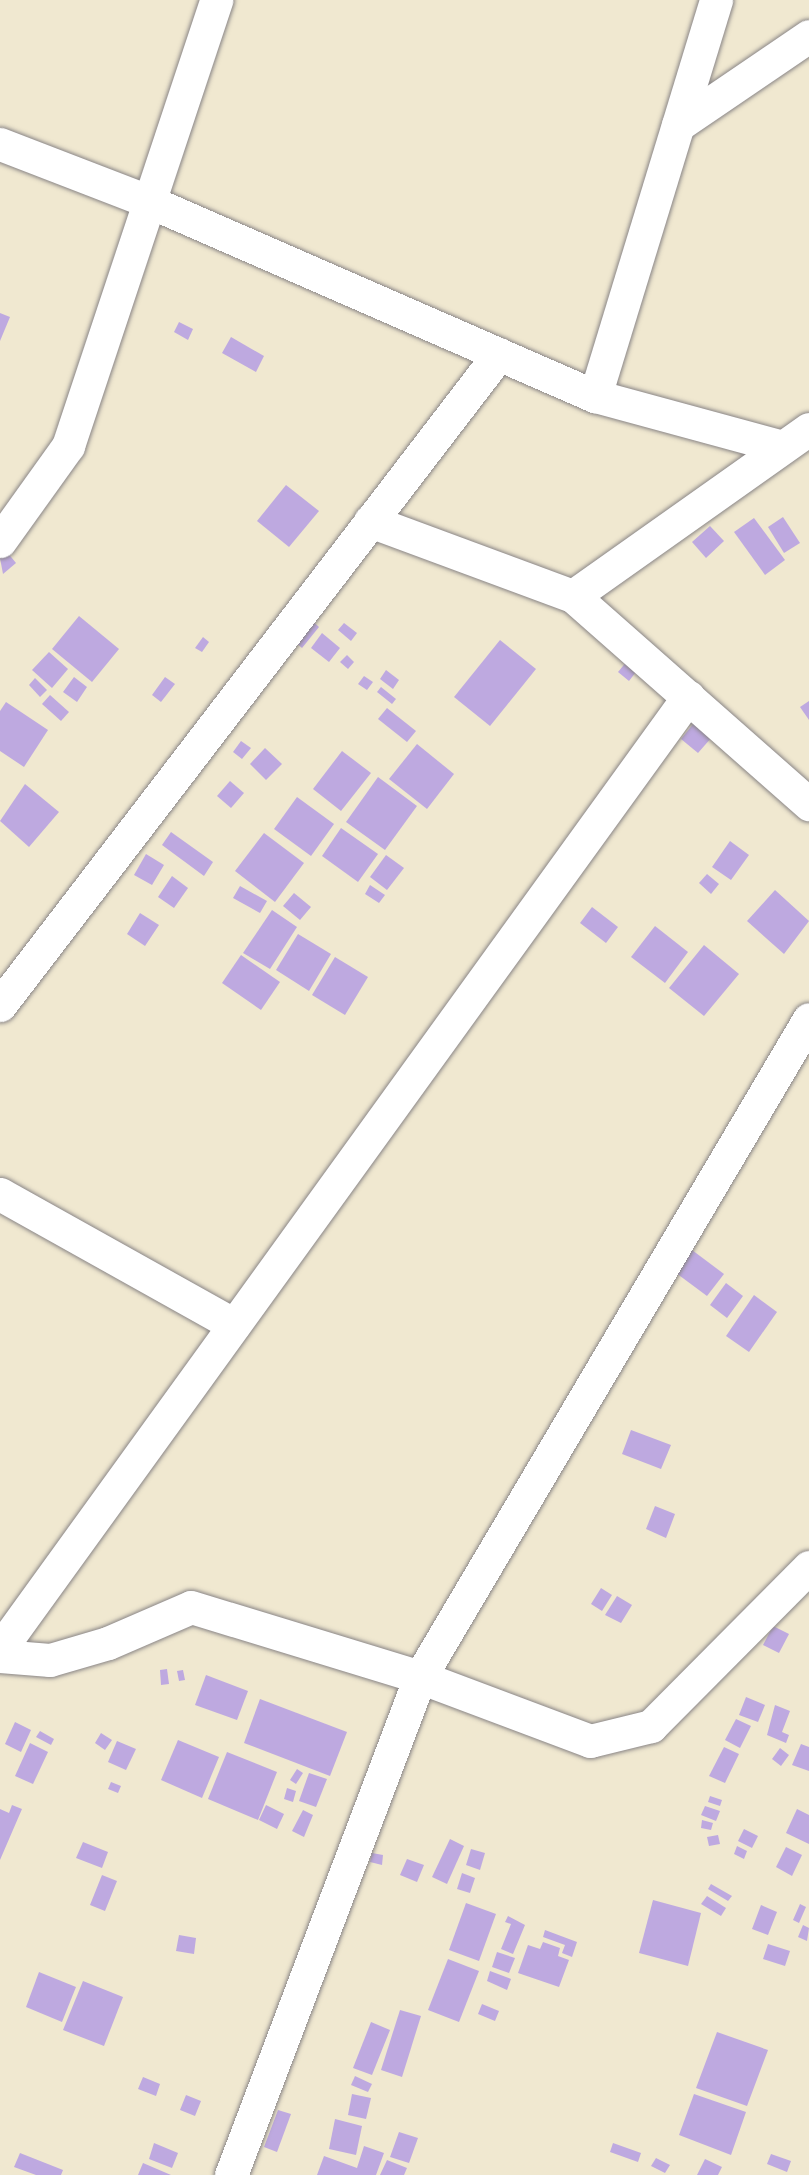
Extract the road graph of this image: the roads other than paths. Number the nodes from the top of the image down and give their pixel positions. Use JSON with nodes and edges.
{"nodes":[{"id":1,"x":216,"y":0,"type":"edge"},
{"id":2,"x":716,"y":0,"type":"edge"},
{"id":3,"x":809,"y":36,"type":"edge"},
{"id":4,"x":678,"y":125,"type":"junction"},
{"id":5,"x":0,"y":144,"type":"edge"},
{"id":6,"x":148,"y":201,"type":"junction"},
{"id":7,"x":498,"y":354,"type":"junction"},
{"id":8,"x":595,"y":396,"type":"junction"},
{"id":9,"x":809,"y":429,"type":"edge"},
{"id":10,"x":779,"y":446,"type":"junction"},
{"id":11,"x":370,"y":521,"type":"junction"},
{"id":12,"x":0,"y":541,"type":"edge"},
{"id":13,"x":573,"y":596,"type":"junction"},
{"id":14,"x":688,"y":697,"type":"junction"},
{"id":15,"x":809,"y":804,"type":"edge"},
{"id":16,"x":0,"y":1005,"type":"edge"},
{"id":17,"x":809,"y":1019,"type":"edge"},
{"id":18,"x":0,"y":1194,"type":"edge"},
{"id":19,"x":234,"y":1325,"type":"junction"},
{"id":20,"x":809,"y":1567,"type":"edge"},
{"id":21,"x":0,"y":1649,"type":"edge"},
{"id":22,"x":0,"y":1656,"type":"edge"},
{"id":23,"x":420,"y":1677,"type":"junction"},
{"id":24,"x":231,"y":2175,"type":"edge"}],
"edges":[{"from":1,"to":6,"type":"street"},
{"from":2,"to":4,"type":"street"},
{"from":3,"to":4,"type":"street"},
{"from":4,"to":8,"type":"street"},
{"from":5,"to":6,"type":"street"},
{"from":6,"to":7,"type":"street"},
{"from":6,"to":12,"type":"street"},
{"from":7,"to":8,"type":"street"},
{"from":7,"to":11,"type":"street"},
{"from":8,"to":10,"type":"street"},
{"from":9,"to":10,"type":"street"},
{"from":10,"to":13,"type":"street"},
{"from":11,"to":13,"type":"street"},
{"from":11,"to":16,"type":"street"},
{"from":13,"to":14,"type":"street"},
{"from":14,"to":15,"type":"street"},
{"from":14,"to":19,"type":"street"},
{"from":17,"to":23,"type":"street"},
{"from":18,"to":19,"type":"street"},
{"from":19,"to":21,"type":"street"},
{"from":20,"to":23,"type":"street"},
{"from":22,"to":23,"type":"street"},
{"from":23,"to":24,"type":"street"}]}
